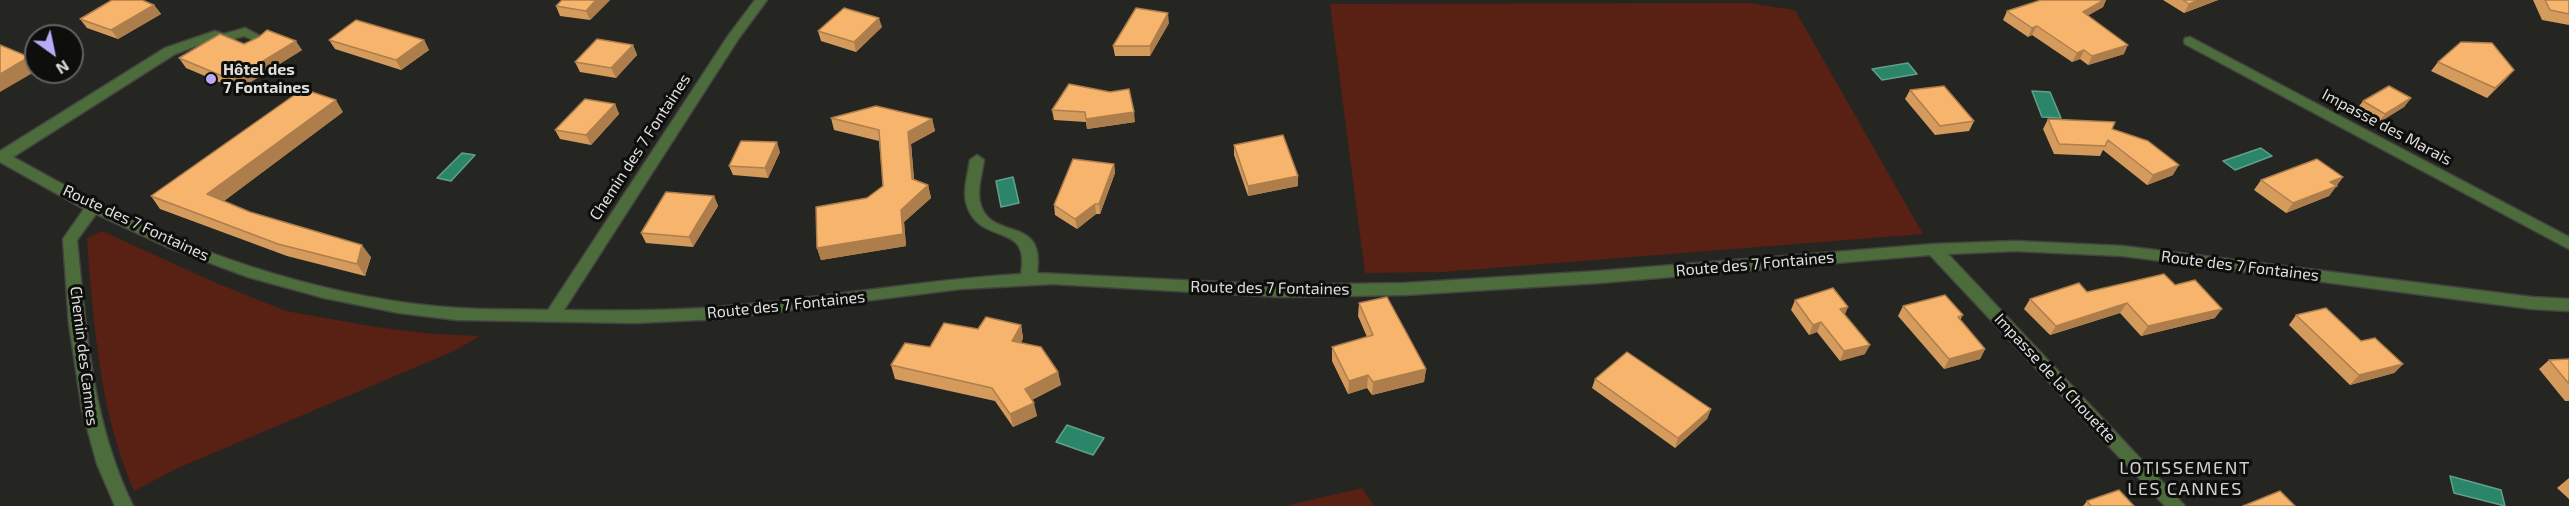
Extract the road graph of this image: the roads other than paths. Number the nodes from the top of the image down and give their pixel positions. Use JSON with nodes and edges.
{"nodes":[{"id":1,"x":761,"y":0,"type":"edge"},
{"id":2,"x":264,"y":40,"type":"edge"},
{"id":3,"x":2190,"y":41,"type":"dead end"},
{"id":4,"x":1,"y":157,"type":"edge"},
{"id":5,"x":977,"y":160,"type":"dead end"},
{"id":6,"x":93,"y":207,"type":"junction"},
{"id":7,"x":2569,"y":244,"type":"edge"},
{"id":8,"x":1934,"y":249,"type":"junction"},
{"id":9,"x":1028,"y":279,"type":"junction"},
{"id":10,"x":2569,"y":305,"type":"edge"},
{"id":11,"x":552,"y":316,"type":"junction"},
{"id":12,"x":124,"y":506,"type":"edge"},
{"id":13,"x":2176,"y":506,"type":"edge"}],
"edges":[{"from":1,"to":11,"type":"street","name":"Chemin des 7 Fontaines"},
{"from":2,"to":4,"type":"street"},
{"from":3,"to":7,"type":"street","name":"Impasse des Marais"},
{"from":4,"to":6,"type":"street","name":"Route des 7 Fontaines"},
{"from":5,"to":9,"type":"street"},
{"from":6,"to":11,"type":"street","name":"Route des 7 Fontaines"},
{"from":6,"to":12,"type":"street","name":"Chemin des Cannes"},
{"from":8,"to":9,"type":"street","name":"Route des 7 Fontaines"},
{"from":8,"to":10,"type":"street","name":"Route des 7 Fontaines"},
{"from":8,"to":13,"type":"street","name":"Impasse de la Chouette"},
{"from":9,"to":11,"type":"street","name":"Route des 7 Fontaines"}]}
